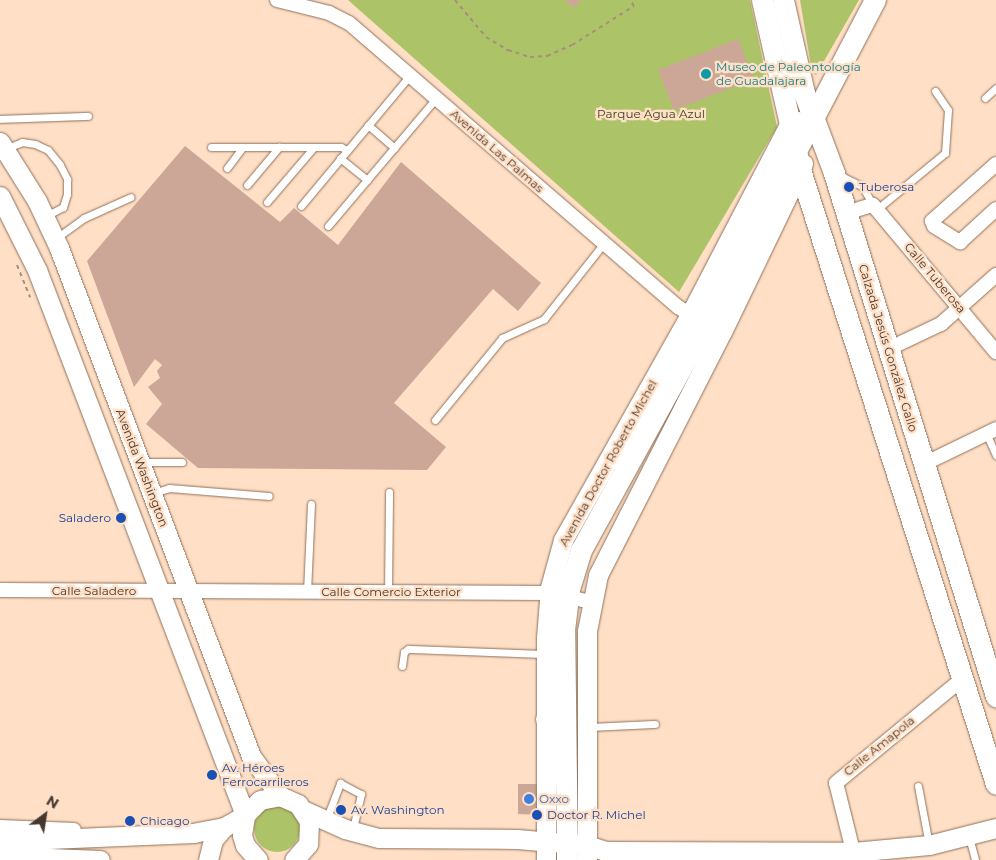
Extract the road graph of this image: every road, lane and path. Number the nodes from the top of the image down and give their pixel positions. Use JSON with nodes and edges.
{"nodes":[{"id":1,"x":277,"y":0,"type":"edge"},
{"id":2,"x":455,"y":0,"type":"edge"},
{"id":3,"x":630,"y":0,"type":"edge"},
{"id":4,"x":762,"y":0,"type":"edge"},
{"id":5,"x":783,"y":0,"type":"edge"},
{"id":6,"x":875,"y":0,"type":"edge"},
{"id":7,"x":410,"y":75,"type":"junction"},
{"id":8,"x":996,"y":88,"type":"edge"},
{"id":9,"x":935,"y":91,"type":"dead end"},
{"id":10,"x":436,"y":98,"type":"junction"},
{"id":11,"x":985,"y":98,"type":"dead end"},
{"id":12,"x":813,"y":114,"type":"junction"},
{"id":13,"x":88,"y":116,"type":"dead end"},
{"id":14,"x":0,"y":119,"type":"edge"},
{"id":15,"x":368,"y":125,"type":"junction"},
{"id":16,"x":790,"y":125,"type":"junction"},
{"id":17,"x":2,"y":146,"type":"edge"},
{"id":18,"x":211,"y":147,"type":"dead end"},
{"id":19,"x":244,"y":147,"type":"junction"},
{"id":20,"x":279,"y":147,"type":"junction"},
{"id":21,"x":314,"y":147,"type":"junction"},
{"id":22,"x":394,"y":148,"type":"junction"},
{"id":23,"x":347,"y":150,"type":"junction"},
{"id":24,"x":795,"y":150,"type":"junction"},
{"id":25,"x":340,"y":158,"type":"junction"},
{"id":26,"x":996,"y":164,"type":"edge"},
{"id":27,"x":227,"y":168,"type":"dead end"},
{"id":28,"x":801,"y":173,"type":"junction"},
{"id":29,"x":834,"y":173,"type":"junction"},
{"id":30,"x":367,"y":180,"type":"junction"},
{"id":31,"x":247,"y":185,"type":"dead end"},
{"id":32,"x":0,"y":196,"type":"edge"},
{"id":33,"x":131,"y":196,"type":"dead end"},
{"id":34,"x":267,"y":202,"type":"dead end"},
{"id":35,"x":301,"y":206,"type":"dead end"},
{"id":36,"x":874,"y":207,"type":"junction"},
{"id":37,"x":996,"y":209,"type":"edge"},
{"id":38,"x":846,"y":213,"type":"junction"},
{"id":39,"x":44,"y":217,"type":"junction"},
{"id":40,"x":328,"y":226,"type":"dead end"},
{"id":41,"x":55,"y":239,"type":"junction"},
{"id":42,"x":604,"y":243,"type":"junction"},
{"id":43,"x":996,"y":275,"type":"edge"},
{"id":44,"x":961,"y":308,"type":"junction"},
{"id":45,"x":698,"y":319,"type":"junction"},
{"id":46,"x":888,"y":349,"type":"junction"},
{"id":47,"x":996,"y":352,"type":"edge"},
{"id":48,"x":687,"y":378,"type":"junction"},
{"id":49,"x":435,"y":420,"type":"dead end"},
{"id":50,"x":992,"y":432,"type":"edge"},
{"id":51,"x":996,"y":454,"type":"edge"},
{"id":52,"x":140,"y":462,"type":"junction"},
{"id":53,"x":182,"y":462,"type":"dead end"},
{"id":54,"x":924,"y":464,"type":"junction"},
{"id":55,"x":603,"y":490,"type":"junction"},
{"id":56,"x":390,"y":492,"type":"dead end"},
{"id":57,"x":152,"y":493,"type":"junction"},
{"id":58,"x":268,"y":496,"type":"dead end"},
{"id":59,"x":311,"y":504,"type":"dead end"},
{"id":60,"x":633,"y":506,"type":"junction"},
{"id":61,"x":582,"y":527,"type":"junction"},
{"id":62,"x":615,"y":542,"type":"junction"},
{"id":63,"x":0,"y":590,"type":"edge"},
{"id":64,"x":161,"y":591,"type":"junction"},
{"id":65,"x":189,"y":591,"type":"junction"},
{"id":66,"x":307,"y":592,"type":"junction"},
{"id":67,"x":388,"y":592,"type":"junction"},
{"id":68,"x":559,"y":594,"type":"junction"},
{"id":69,"x":591,"y":602,"type":"junction"},
{"id":70,"x":587,"y":646,"type":"junction"},
{"id":71,"x":990,"y":656,"type":"edge"},
{"id":72,"x":561,"y":661,"type":"junction"},
{"id":73,"x":402,"y":666,"type":"dead end"},
{"id":74,"x":587,"y":673,"type":"junction"},
{"id":75,"x":962,"y":679,"type":"junction"},
{"id":76,"x":996,"y":696,"type":"edge"},
{"id":77,"x":546,"y":719,"type":"junction"},
{"id":78,"x":655,"y":724,"type":"dead end"},
{"id":79,"x":588,"y":727,"type":"junction"},
{"id":80,"x":587,"y":762,"type":"junction"},
{"id":81,"x":566,"y":763,"type":"junction"},
{"id":82,"x":996,"y":784,"type":"edge"},
{"id":83,"x":918,"y":786,"type":"dead end"},
{"id":84,"x":280,"y":796,"type":"junction"},
{"id":85,"x":587,"y":796,"type":"junction"},
{"id":86,"x":566,"y":797,"type":"junction"},
{"id":87,"x":305,"y":811,"type":"junction"},
{"id":88,"x":245,"y":816,"type":"junction"},
{"id":89,"x":326,"y":821,"type":"junction"},
{"id":90,"x":0,"y":827,"type":"edge"},
{"id":91,"x":224,"y":827,"type":"junction"},
{"id":92,"x":996,"y":828,"type":"edge"},
{"id":93,"x":352,"y":831,"type":"junction"},
{"id":94,"x":969,"y":837,"type":"junction"},
{"id":95,"x":131,"y":838,"type":"junction"},
{"id":96,"x":0,"y":842,"type":"edge"},
{"id":97,"x":929,"y":845,"type":"junction"},
{"id":98,"x":546,"y":851,"type":"edge"},
{"id":99,"x":579,"y":855,"type":"edge"},
{"id":100,"x":0,"y":856,"type":"edge"},
{"id":101,"x":854,"y":856,"type":"edge"},
{"id":102,"x":100,"y":860,"type":"edge"},
{"id":103,"x":208,"y":860,"type":"edge"},
{"id":104,"x":258,"y":860,"type":"edge"},
{"id":105,"x":294,"y":860,"type":"edge"},
{"id":106,"x":975,"y":860,"type":"edge"}],
"edges":[{"from":1,"to":7,"type":"street","name":"Avenida Las Palmas"},
{"from":2,"to":3,"type":"path"},
{"from":4,"to":16,"type":"main road"},
{"from":5,"to":12,"type":"main road","name":"Calzada Jesús González Gallo"},
{"from":6,"to":12,"type":"main road","name":"Avenida Doctor Roberto Michel"},
{"from":7,"to":10,"type":"street","name":"Avenida Las Palmas"},
{"from":7,"to":15,"type":"lane"},
{"from":8,"to":11,"type":"lane"},
{"from":9,"to":36,"type":"lane"},
{"from":10,"to":22,"type":"lane"},
{"from":10,"to":42,"type":"street","name":"Avenida Las Palmas"},
{"from":12,"to":16,"type":"main road"},
{"from":12,"to":24,"type":"main road","name":"Avenida Doctor Roberto Michel"},
{"from":12,"to":28,"type":"main road","name":"Avenida Doctor Roberto Michel"},
{"from":12,"to":29,"type":"main road","name":"Calzada Jesús González Gallo"},
{"from":13,"to":14,"type":"lane"},
{"from":15,"to":22,"type":"lane"},
{"from":15,"to":23,"type":"lane"},
{"from":16,"to":24,"type":"main road"},
{"from":16,"to":45,"type":"main road","name":"Avenida Doctor Roberto Michel"},
{"from":17,"to":39,"type":"main road","name":"Avenida Washington"},
{"from":17,"to":39,"type":"lane"},
{"from":18,"to":19,"type":"lane"},
{"from":19,"to":20,"type":"lane"},
{"from":19,"to":27,"type":"lane"},
{"from":20,"to":21,"type":"lane"},
{"from":20,"to":31,"type":"lane"},
{"from":21,"to":23,"type":"lane"},
{"from":21,"to":34,"type":"lane"},
{"from":22,"to":30,"type":"lane"},
{"from":23,"to":25,"type":"lane"},
{"from":24,"to":28,"type":"main road"},
{"from":24,"to":45,"type":"main road","name":"Avenida Doctor Roberto Michel"},
{"from":25,"to":30,"type":"lane"},
{"from":25,"to":35,"type":"lane"},
{"from":26,"to":37,"type":"street"},
{"from":28,"to":48,"type":"main road","name":"Avenida Doctor Roberto Michel"},
{"from":28,"to":75,"type":"main road"},
{"from":29,"to":36,"type":"lane","name":"Calle Tuberosa"},
{"from":29,"to":38,"type":"main road","name":"Calzada Jesús González Gallo"},
{"from":30,"to":40,"type":"lane"},
{"from":32,"to":64,"type":"main road"},
{"from":33,"to":41,"type":"lane"},
{"from":36,"to":38,"type":"street"},
{"from":36,"to":44,"type":"street","name":"Calle Tuberosa"},
{"from":38,"to":46,"type":"main road","name":"Calzada Jesús González Gallo"},
{"from":39,"to":41,"type":"main road","name":"Avenida Washington"},
{"from":41,"to":52,"type":"main road","name":"Avenida Washington"},
{"from":42,"to":45,"type":"street","name":"Avenida Las Palmas"},
{"from":42,"to":49,"type":"lane"},
{"from":43,"to":44,"type":"street"},
{"from":44,"to":46,"type":"street"},
{"from":44,"to":47,"type":"street","name":"Calle Tuberosa"},
{"from":45,"to":48,"type":"main road","name":"Avenida Doctor Roberto Michel"},
{"from":45,"to":55,"type":"main road","name":"Avenida Doctor Roberto Michel"},
{"from":46,"to":54,"type":"main road","name":"Calzada Jesús González Gallo"},
{"from":48,"to":55,"type":"main road","name":"Avenida Doctor Roberto Michel"},
{"from":48,"to":60,"type":"main road","name":"Avenida Doctor Roberto Michel"},
{"from":50,"to":51,"type":"lane"},
{"from":50,"to":54,"type":"street"},
{"from":52,"to":53,"type":"lane"},
{"from":52,"to":57,"type":"main road","name":"Avenida Washington"},
{"from":54,"to":71,"type":"main road","name":"Calzada Jesús González Gallo"},
{"from":55,"to":60,"type":"main road"},
{"from":55,"to":61,"type":"main road","name":"Avenida Doctor Roberto Michel"},
{"from":56,"to":67,"type":"lane"},
{"from":57,"to":58,"type":"lane"},
{"from":57,"to":65,"type":"main road","name":"Avenida Washington"},
{"from":59,"to":66,"type":"lane"},
{"from":60,"to":62,"type":"main road","name":"Avenida Doctor Roberto Michel"},
{"from":61,"to":62,"type":"main road"},
{"from":61,"to":68,"type":"main road","name":"Avenida Doctor Roberto Michel"},
{"from":62,"to":69,"type":"main road","name":"Avenida Doctor Roberto Michel"},
{"from":63,"to":64,"type":"street","name":"Calle Saladero"},
{"from":64,"to":65,"type":"street","name":"Calle Saladero"},
{"from":64,"to":88,"type":"main road"},
{"from":65,"to":66,"type":"street","name":"Calle Comercio Exterior"},
{"from":65,"to":84,"type":"main road","name":"Avenida Washington"},
{"from":66,"to":67,"type":"street","name":"Calle Comercio Exterior"},
{"from":67,"to":68,"type":"street","name":"Calle Comercio Exterior"},
{"from":68,"to":69,"type":"street","name":"Calle Comercio Exterior"},
{"from":68,"to":72,"type":"main road","name":"Avenida Doctor Roberto Michel"},
{"from":69,"to":70,"type":"main road","name":"Avenida Doctor Roberto Michel"},
{"from":70,"to":72,"type":"main road"},
{"from":70,"to":74,"type":"main road","name":"Avenida Doctor Roberto Michel"},
{"from":71,"to":76,"type":"main road","name":"Calzada Jesús González Gallo"},
{"from":72,"to":73,"type":"lane"},
{"from":72,"to":74,"type":"main road"},
{"from":72,"to":77,"type":"main road"},
{"from":72,"to":77,"type":"main road","name":"Avenida Doctor Roberto Michel"},
{"from":72,"to":81,"type":"main road","name":"Avenida Doctor Roberto Michel"},
{"from":74,"to":79,"type":"main road","name":"Avenida Doctor Roberto Michel"},
{"from":75,"to":82,"type":"main road"},
{"from":75,"to":101,"type":"street","name":"Calle Amapola"},
{"from":77,"to":98,"type":"main road","name":"Avenida Doctor Roberto Michel"},
{"from":78,"to":79,"type":"lane"},
{"from":79,"to":80,"type":"main road","name":"Avenida Doctor Roberto Michel"},
{"from":80,"to":81,"type":"main road"},
{"from":80,"to":85,"type":"main road","name":"Avenida Doctor Roberto Michel"},
{"from":81,"to":86,"type":"main road","name":"Avenida Doctor Roberto Michel"},
{"from":83,"to":97,"type":"lane"},
{"from":84,"to":87,"type":"main road"},
{"from":84,"to":88,"type":"main road"},
{"from":85,"to":86,"type":"main road"},
{"from":85,"to":99,"type":"main road","name":"Avenida Doctor Roberto Michel"},
{"from":86,"to":99,"type":"main road","name":"Avenida Doctor Roberto Michel"},
{"from":87,"to":89,"type":"main road"},
{"from":87,"to":105,"type":"main road"},
{"from":88,"to":91,"type":"main road"},
{"from":88,"to":104,"type":"main road"},
{"from":89,"to":93,"type":"main road"},
{"from":89,"to":93,"type":"lane"},
{"from":90,"to":95,"type":"street"},
{"from":91,"to":95,"type":"main road"},
{"from":91,"to":103,"type":"main road"},
{"from":92,"to":94,"type":"main road"},
{"from":93,"to":98,"type":"main road"},
{"from":94,"to":97,"type":"main road"},
{"from":94,"to":106,"type":"lane"},
{"from":95,"to":96,"type":"main road"},
{"from":97,"to":101,"type":"main road"},
{"from":98,"to":99,"type":"main road"},
{"from":99,"to":101,"type":"main road"},
{"from":100,"to":102,"type":"main road"}]}
